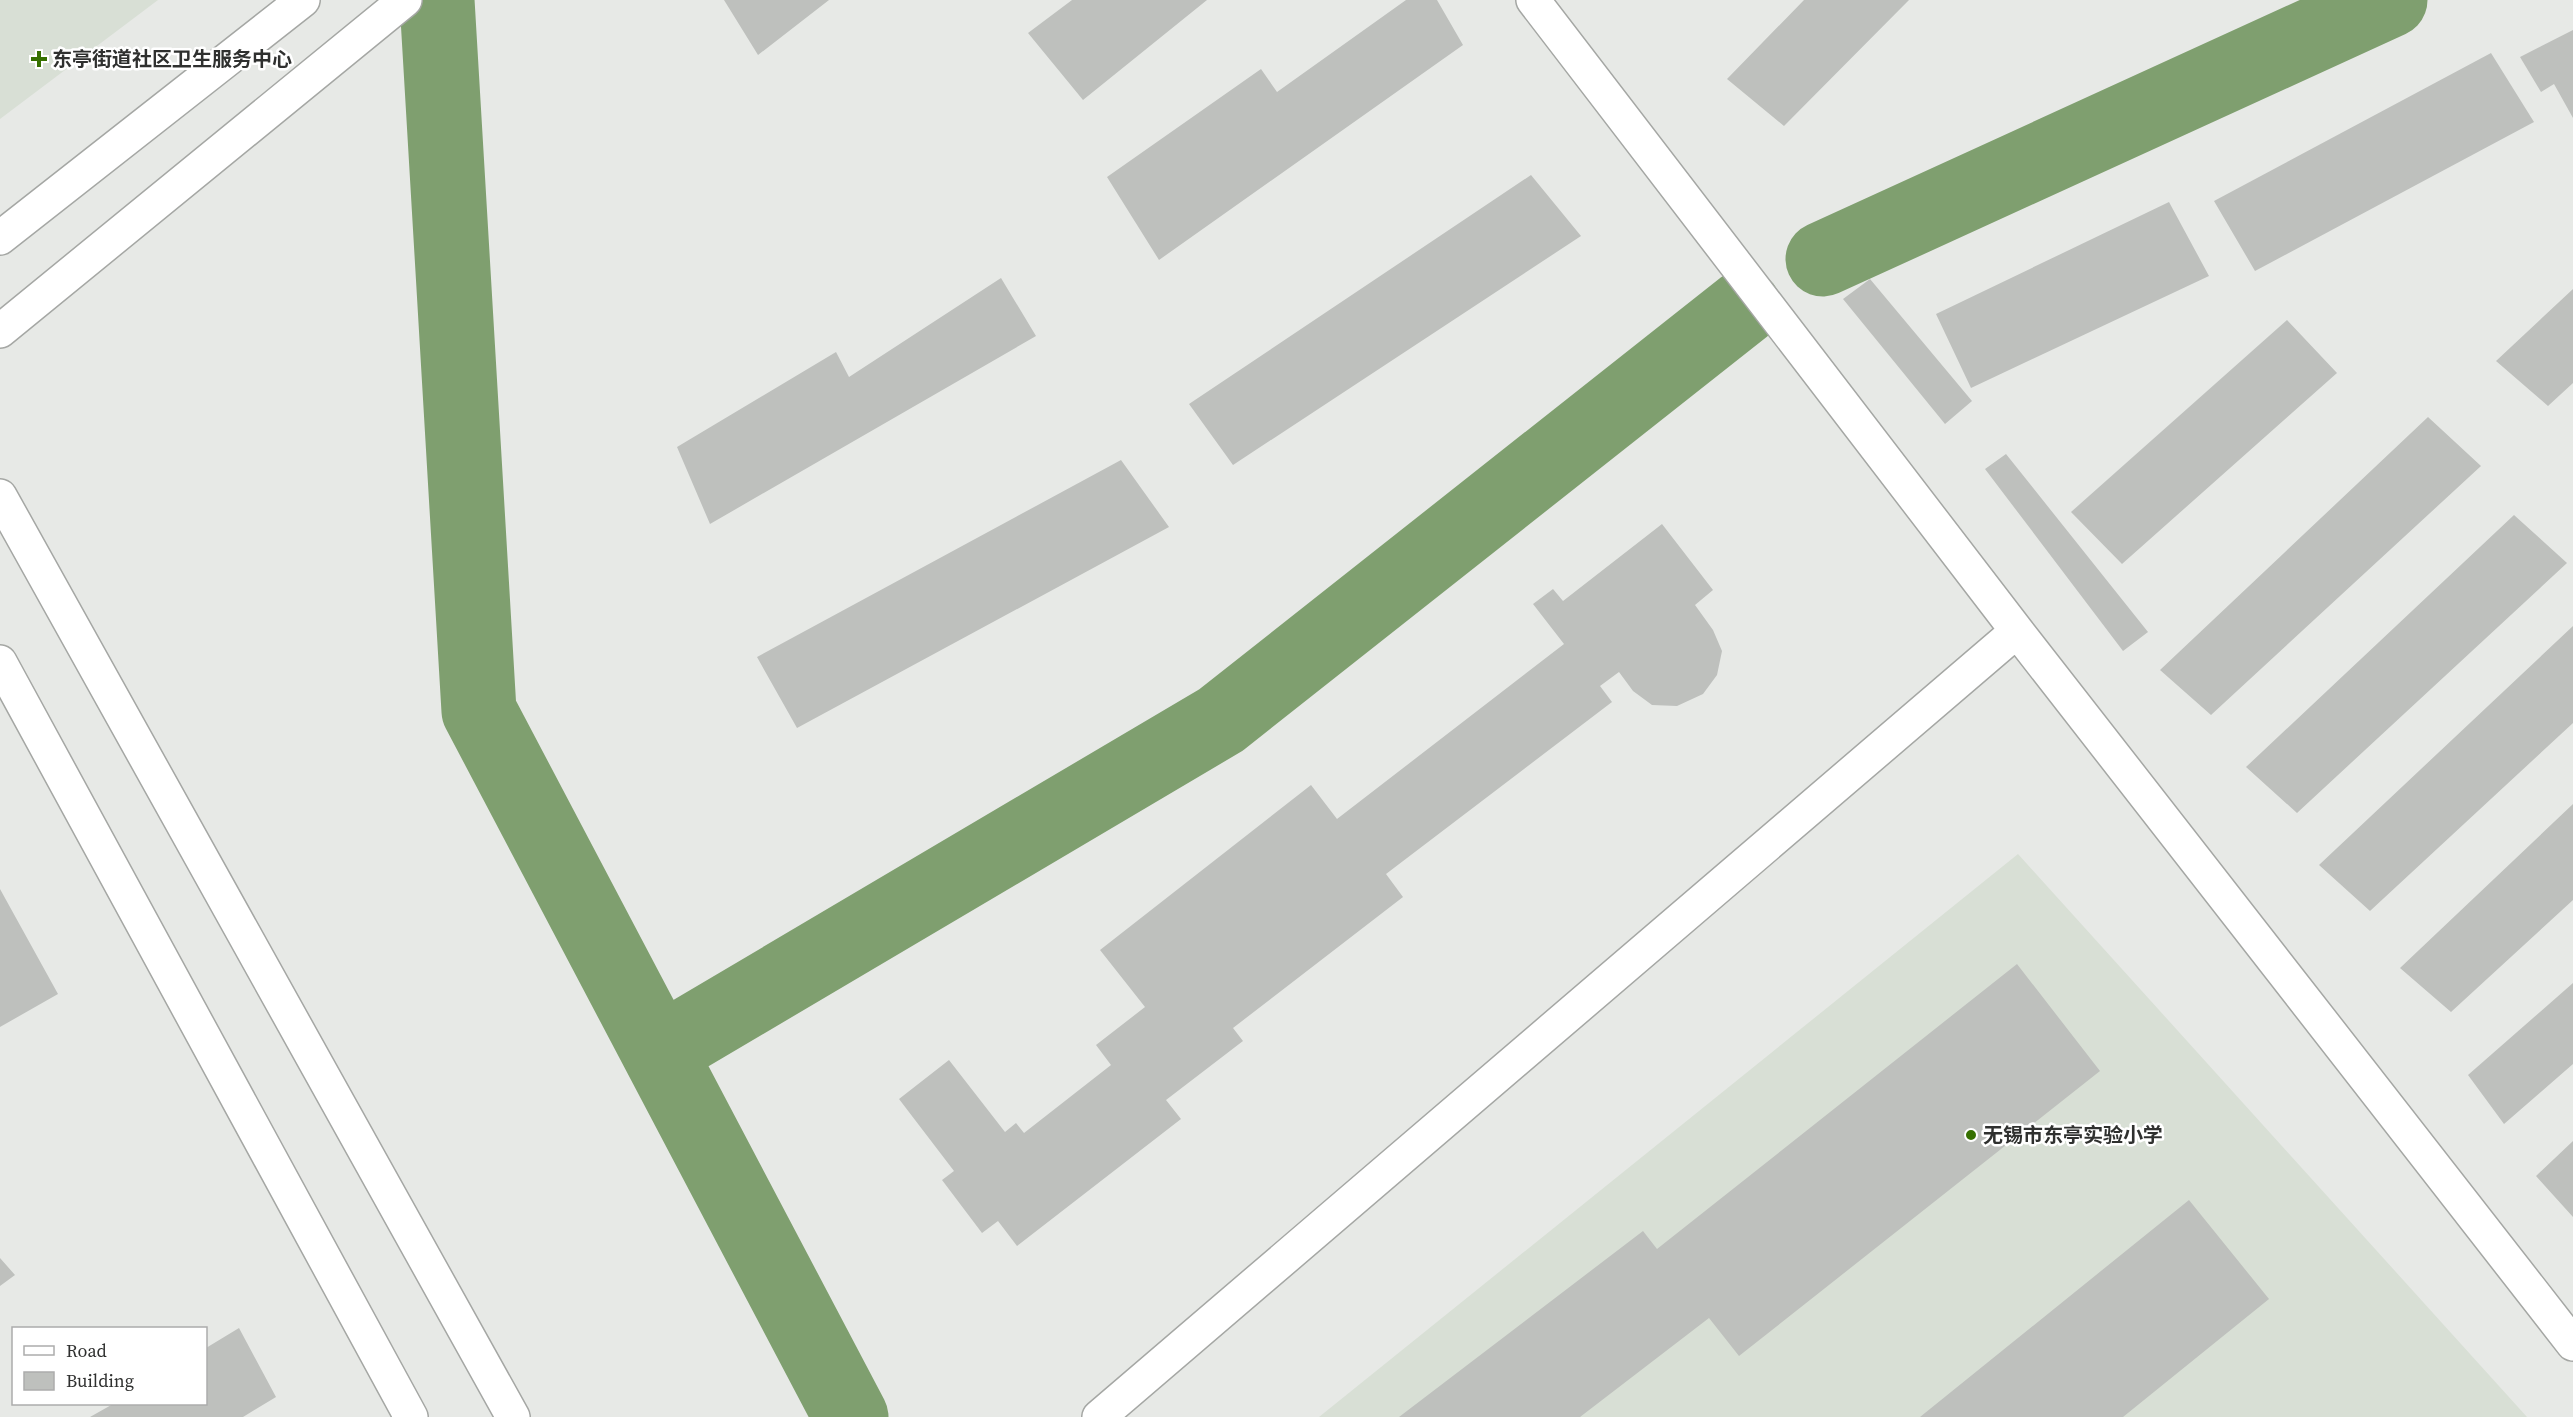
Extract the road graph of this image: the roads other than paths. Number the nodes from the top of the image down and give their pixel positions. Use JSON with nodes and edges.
{"nodes":[{"id":1,"x":303,"y":0,"type":"edge"},
{"id":2,"x":405,"y":0,"type":"edge"},
{"id":3,"x":1533,"y":0,"type":"edge"},
{"id":4,"x":0,"y":238,"type":"edge"},
{"id":5,"x":0,"y":331,"type":"edge"},
{"id":6,"x":0,"y":496,"type":"edge"},
{"id":7,"x":2017,"y":631,"type":"junction"},
{"id":8,"x":0,"y":662,"type":"edge"},
{"id":9,"x":2573,"y":1344,"type":"edge"},
{"id":10,"x":411,"y":1417,"type":"edge"},
{"id":11,"x":513,"y":1417,"type":"edge"},
{"id":12,"x":1099,"y":1417,"type":"edge"}],
"edges":[{"from":1,"to":4,"type":"street"},
{"from":2,"to":5,"type":"street"},
{"from":3,"to":7,"type":"street"},
{"from":6,"to":11,"type":"street"},
{"from":7,"to":9,"type":"street"},
{"from":7,"to":12,"type":"street"},
{"from":8,"to":10,"type":"street"}]}
